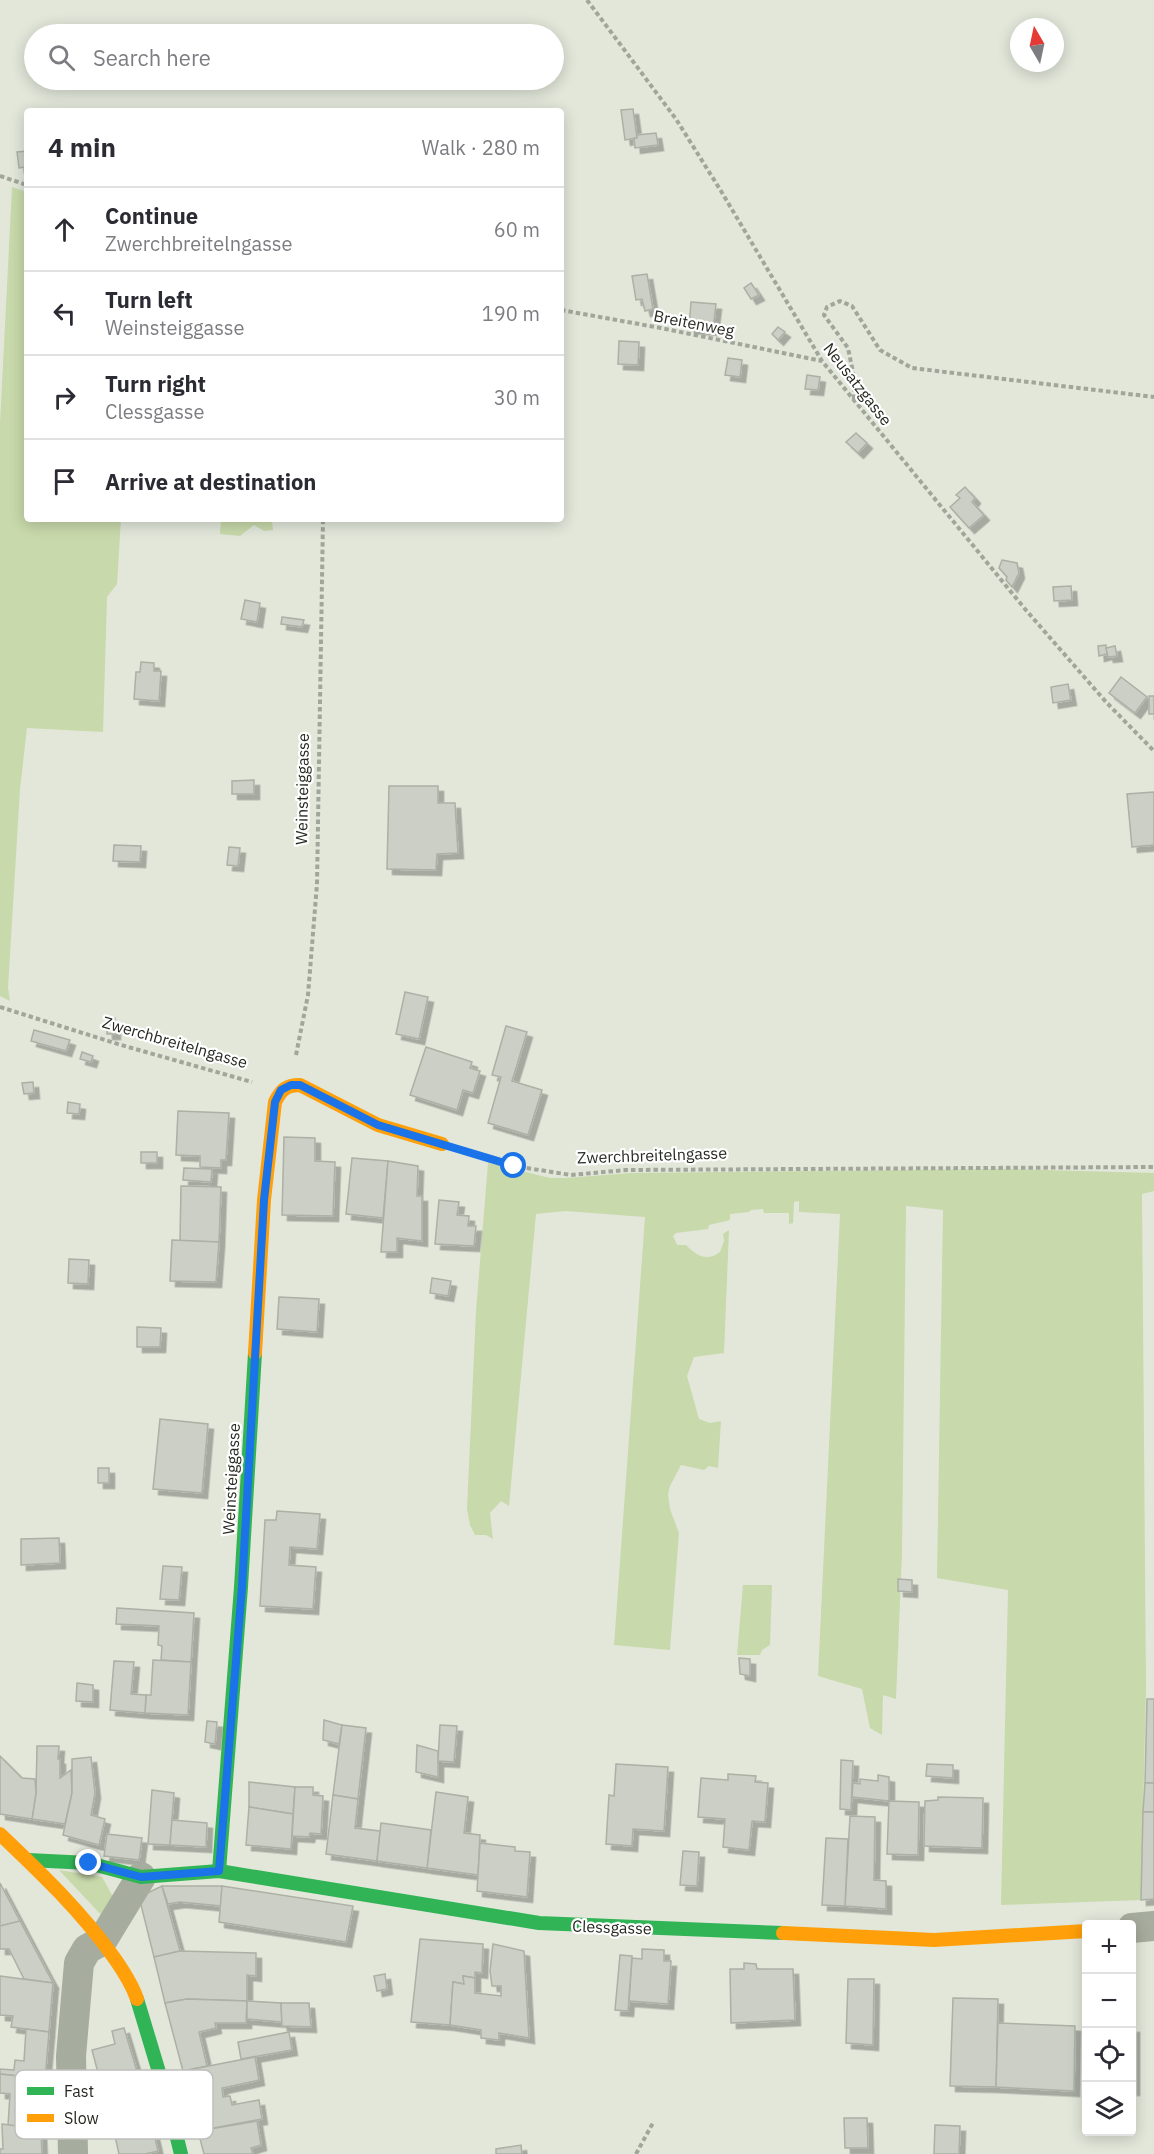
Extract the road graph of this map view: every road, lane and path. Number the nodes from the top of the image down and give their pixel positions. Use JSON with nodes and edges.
{"nodes":[{"id":1,"x":587,"y":0,"type":"edge"},
{"id":2,"x":0,"y":176,"type":"edge"},
{"id":3,"x":24,"y":184,"type":"edge"},
{"id":4,"x":564,"y":311,"type":"edge"},
{"id":5,"x":822,"y":361,"type":"junction"},
{"id":6,"x":1154,"y":397,"type":"edge"},
{"id":7,"x":854,"y":400,"type":"junction"},
{"id":8,"x":323,"y":522,"type":"edge"},
{"id":9,"x":1154,"y":751,"type":"edge"},
{"id":10,"x":0,"y":1007,"type":"edge"},
{"id":11,"x":296,"y":1059,"type":"dead end"},
{"id":12,"x":281,"y":1090,"type":"junction"},
{"id":13,"x":442,"y":1144,"type":"joint"},
{"id":14,"x":1154,"y":1167,"type":"edge"},
{"id":15,"x":0,"y":1834,"type":"edge"},
{"id":16,"x":28,"y":1860,"type":"junction"},
{"id":17,"x":219,"y":1871,"type":"junction"},
{"id":18,"x":141,"y":1877,"type":"junction"},
{"id":19,"x":1154,"y":1926,"type":"edge"},
{"id":20,"x":1136,"y":1928,"type":"edge"},
{"id":21,"x":1082,"y":1930,"type":"edge"},
{"id":22,"x":102,"y":1941,"type":"junction"},
{"id":23,"x":71,"y":2070,"type":"edge"},
{"id":24,"x":158,"y":2070,"type":"edge"},
{"id":25,"x":654,"y":2121,"type":"dead end"},
{"id":26,"x":73,"y":2139,"type":"edge"},
{"id":27,"x":177,"y":2139,"type":"edge"},
{"id":28,"x":73,"y":2154,"type":"edge"},
{"id":29,"x":180,"y":2154,"type":"edge"},
{"id":30,"x":636,"y":2154,"type":"edge"}],
"edges":[{"from":1,"to":5,"type":"path","name":"Neusatzgasse"},
{"from":2,"to":3,"type":"path"},
{"from":4,"to":5,"type":"path","name":"Breitenweg"},
{"from":5,"to":7,"type":"path","name":"Neusatzgasse"},
{"from":6,"to":7,"type":"path"},
{"from":7,"to":9,"type":"path","name":"Neusatzgasse"},
{"from":8,"to":11,"type":"path","name":"Weinsteiggasse"},
{"from":10,"to":12,"type":"path","name":"Zwerchbreitelngasse"},
{"from":12,"to":13,"type":"street"},
{"from":12,"to":17,"type":"street","name":"Weinsteiggasse"},
{"from":13,"to":14,"type":"path","name":"Zwerchbreitelngasse"},
{"from":15,"to":16,"type":"street"},
{"from":16,"to":18,"type":"street","name":"Clessgasse"},
{"from":16,"to":22,"type":"street"},
{"from":17,"to":18,"type":"street","name":"Clessgasse"},
{"from":17,"to":21,"type":"street","name":"Clessgasse"},
{"from":18,"to":22,"type":"street"},
{"from":19,"to":20,"type":"street"},
{"from":22,"to":23,"type":"street"},
{"from":22,"to":24,"type":"street"},
{"from":25,"to":30,"type":"path"},
{"from":26,"to":28,"type":"street"},
{"from":27,"to":29,"type":"street"}]}
